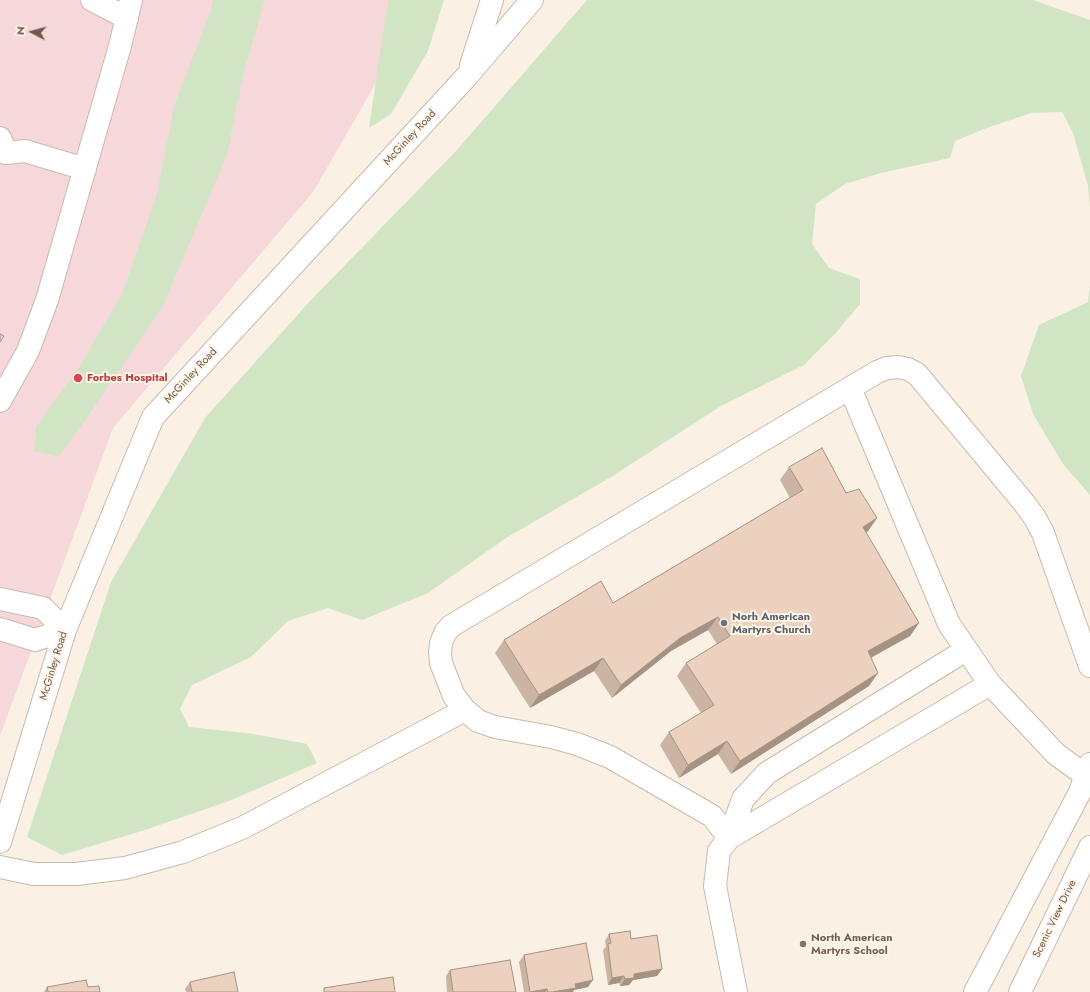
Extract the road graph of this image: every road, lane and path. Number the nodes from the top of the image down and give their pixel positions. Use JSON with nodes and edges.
{"nodes":[{"id":1,"x":92,"y":0,"type":"edge"},
{"id":2,"x":492,"y":0,"type":"edge"},
{"id":3,"x":532,"y":0,"type":"edge"},
{"id":4,"x":129,"y":9,"type":"edge"},
{"id":5,"x":467,"y":76,"type":"junction"},
{"id":6,"x":3,"y":146,"type":"edge"},
{"id":7,"x":85,"y":169,"type":"junction"},
{"id":8,"x":850,"y":388,"type":"junction"},
{"id":9,"x":0,"y":402,"type":"edge"},
{"id":10,"x":0,"y":599,"type":"edge"},
{"id":11,"x":0,"y":629,"type":"edge"},
{"id":12,"x":65,"y":630,"type":"junction"},
{"id":13,"x":966,"y":650,"type":"junction"},
{"id":14,"x":1090,"y":666,"type":"edge"},
{"id":15,"x":990,"y":684,"type":"junction"},
{"id":16,"x":464,"y":710,"type":"junction"},
{"id":17,"x":1088,"y":770,"type":"edge"},
{"id":18,"x":729,"y":838,"type":"junction"},
{"id":19,"x":0,"y":842,"type":"edge"},
{"id":20,"x":1090,"y":847,"type":"edge"},
{"id":21,"x":0,"y":867,"type":"edge"},
{"id":22,"x":736,"y":992,"type":"edge"},
{"id":23,"x":975,"y":992,"type":"edge"},
{"id":24,"x":1020,"y":992,"type":"edge"}],
"edges":[{"from":1,"to":4,"type":"street"},
{"from":2,"to":5,"type":"street"},
{"from":3,"to":5,"type":"street","name":"McGinley Road"},
{"from":4,"to":7,"type":"street"},
{"from":5,"to":12,"type":"street","name":"McGinley Road"},
{"from":6,"to":7,"type":"street"},
{"from":7,"to":9,"type":"street"},
{"from":8,"to":13,"type":"street"},
{"from":8,"to":14,"type":"street"},
{"from":8,"to":16,"type":"street"},
{"from":10,"to":12,"type":"street"},
{"from":11,"to":12,"type":"street"},
{"from":12,"to":19,"type":"street","name":"McGinley Road"},
{"from":13,"to":15,"type":"street"},
{"from":13,"to":18,"type":"street"},
{"from":15,"to":17,"type":"street"},
{"from":15,"to":18,"type":"street"},
{"from":16,"to":18,"type":"street"},
{"from":16,"to":21,"type":"street"},
{"from":17,"to":23,"type":"street"},
{"from":18,"to":22,"type":"street"},
{"from":20,"to":24,"type":"street","name":"Scenic View Drive"}]}
